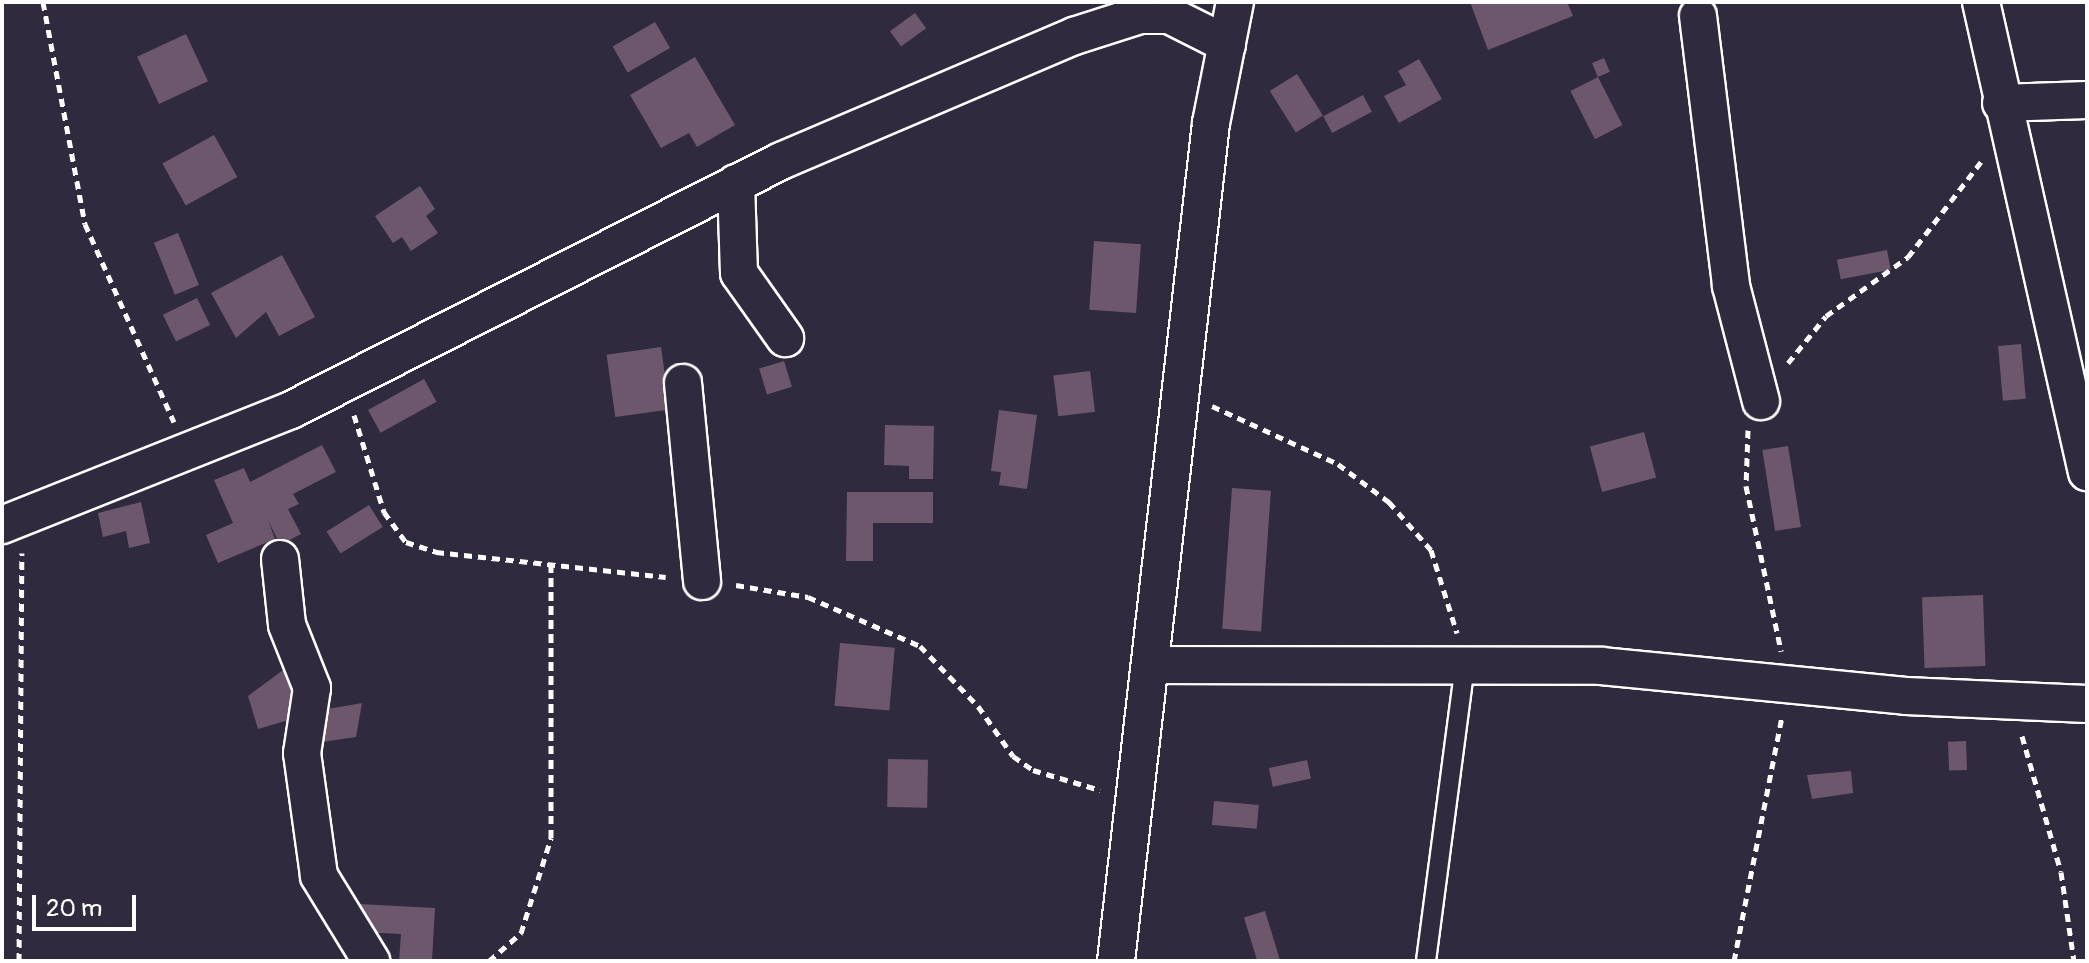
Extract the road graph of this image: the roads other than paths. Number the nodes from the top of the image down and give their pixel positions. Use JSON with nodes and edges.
{"nodes":[{"id":1,"x":1235,"y":2,"type":"edge"},
{"id":2,"x":1981,"y":2,"type":"edge"},
{"id":3,"x":1698,"y":16,"type":"dead end"},
{"id":4,"x":1227,"y":44,"type":"junction"},
{"id":5,"x":2087,"y":100,"type":"edge"},
{"id":6,"x":2005,"y":117,"type":"junction"},
{"id":7,"x":736,"y":183,"type":"junction"},
{"id":8,"x":785,"y":338,"type":"dead end"},
{"id":9,"x":683,"y":383,"type":"dead end"},
{"id":10,"x":1761,"y":401,"type":"road end"},
{"id":11,"x":2082,"y":416,"type":"edge"},
{"id":12,"x":2087,"y":472,"type":"edge"},
{"id":13,"x":11,"y":520,"type":"edge"},
{"id":14,"x":280,"y":559,"type":"dead end"},
{"id":15,"x":702,"y":581,"type":"dead end"},
{"id":16,"x":1150,"y":665,"type":"junction"},
{"id":17,"x":1465,"y":665,"type":"junction"},
{"id":18,"x":2087,"y":704,"type":"edge"},
{"id":19,"x":371,"y":961,"type":"edge"},
{"id":20,"x":1116,"y":961,"type":"edge"},
{"id":21,"x":1426,"y":961,"type":"edge"}],
"edges":[{"from":1,"to":4,"type":"street"},
{"from":2,"to":6,"type":"street"},
{"from":3,"to":10,"type":"street"},
{"from":4,"to":7,"type":"street"},
{"from":4,"to":16,"type":"street"},
{"from":5,"to":6,"type":"street"},
{"from":6,"to":11,"type":"street"},
{"from":7,"to":8,"type":"street"},
{"from":7,"to":13,"type":"street"},
{"from":9,"to":15,"type":"street"},
{"from":11,"to":12,"type":"street"},
{"from":14,"to":19,"type":"street"},
{"from":16,"to":17,"type":"street"},
{"from":16,"to":20,"type":"street"},
{"from":17,"to":18,"type":"street"},
{"from":17,"to":21,"type":"lane"}]}
